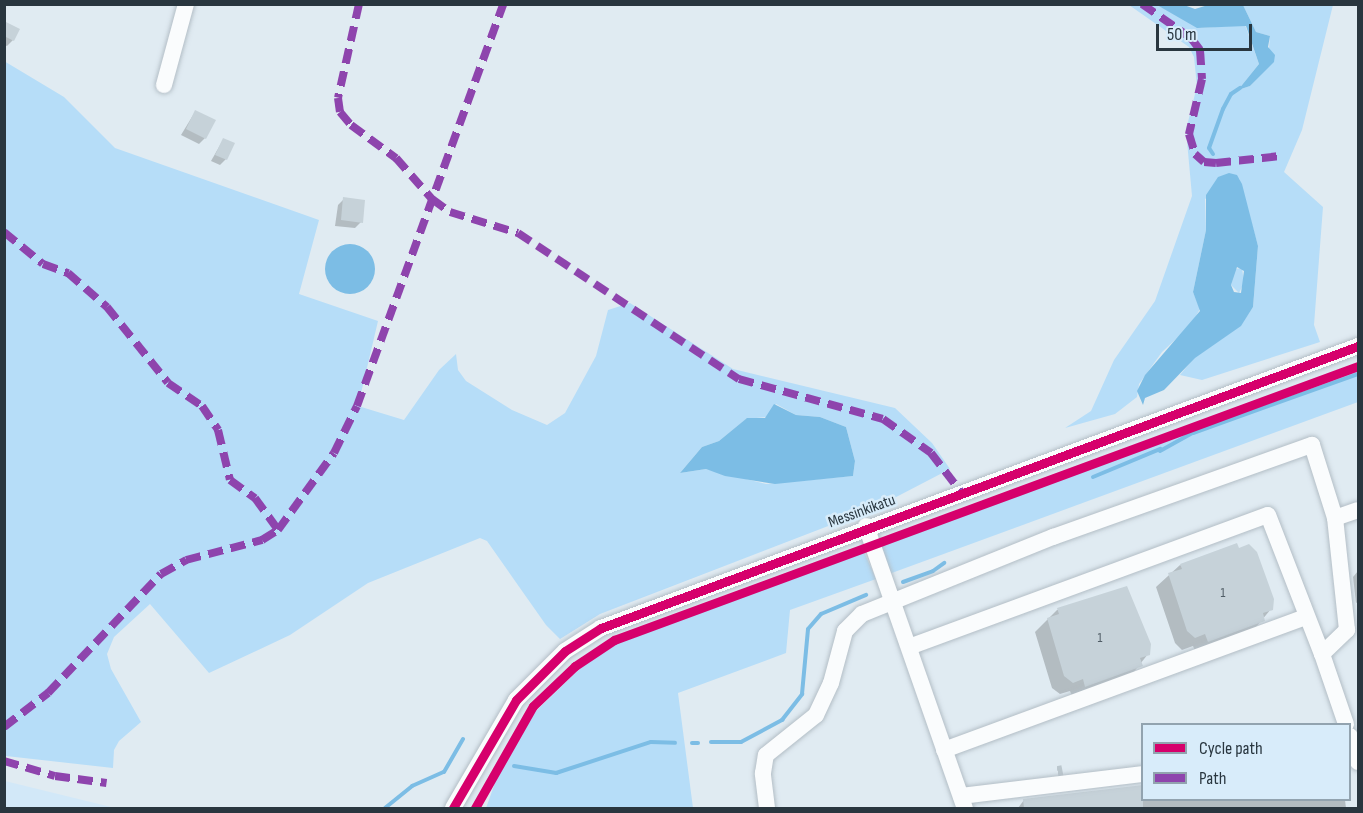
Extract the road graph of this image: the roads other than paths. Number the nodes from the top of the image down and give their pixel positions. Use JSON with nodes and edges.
{"nodes":[{"id":1,"x":186,"y":4,"type":"edge"},
{"id":2,"x":164,"y":85,"type":"dead end"},
{"id":3,"x":1359,"y":346,"type":"edge"},
{"id":4,"x":1359,"y":510,"type":"edge"},
{"id":5,"x":1335,"y":518,"type":"junction"},
{"id":6,"x":866,"y":526,"type":"junction"},
{"id":7,"x":893,"y":602,"type":"junction"},
{"id":8,"x":1306,"y":617,"type":"junction"},
{"id":9,"x":909,"y":647,"type":"junction"},
{"id":10,"x":1322,"y":654,"type":"junction"},
{"id":11,"x":1346,"y":723,"type":"edge"},
{"id":12,"x":944,"y":750,"type":"junction"},
{"id":13,"x":1058,"y":774,"type":"tunnel mouth"},
{"id":14,"x":1141,"y":774,"type":"edge"},
{"id":15,"x":961,"y":797,"type":"edge"},
{"id":16,"x":453,"y":808,"type":"edge"},
{"id":17,"x":766,"y":808,"type":"edge"}],
"edges":[{"from":1,"to":2,"type":"street"},
{"from":3,"to":6,"type":"street","name":"Messinkikatu"},
{"from":4,"to":5,"type":"street"},
{"from":5,"to":7,"type":"street"},
{"from":5,"to":10,"type":"street"},
{"from":6,"to":7,"type":"street"},
{"from":6,"to":16,"type":"street","name":"Messinkikatu"},
{"from":7,"to":9,"type":"street"},
{"from":7,"to":17,"type":"street"},
{"from":8,"to":9,"type":"street"},
{"from":8,"to":10,"type":"street"},
{"from":8,"to":12,"type":"street"},
{"from":9,"to":12,"type":"street"},
{"from":10,"to":11,"type":"street"},
{"from":12,"to":15,"type":"street"},
{"from":13,"to":15,"type":"street"},
{"from":14,"to":15,"type":"street"}]}
